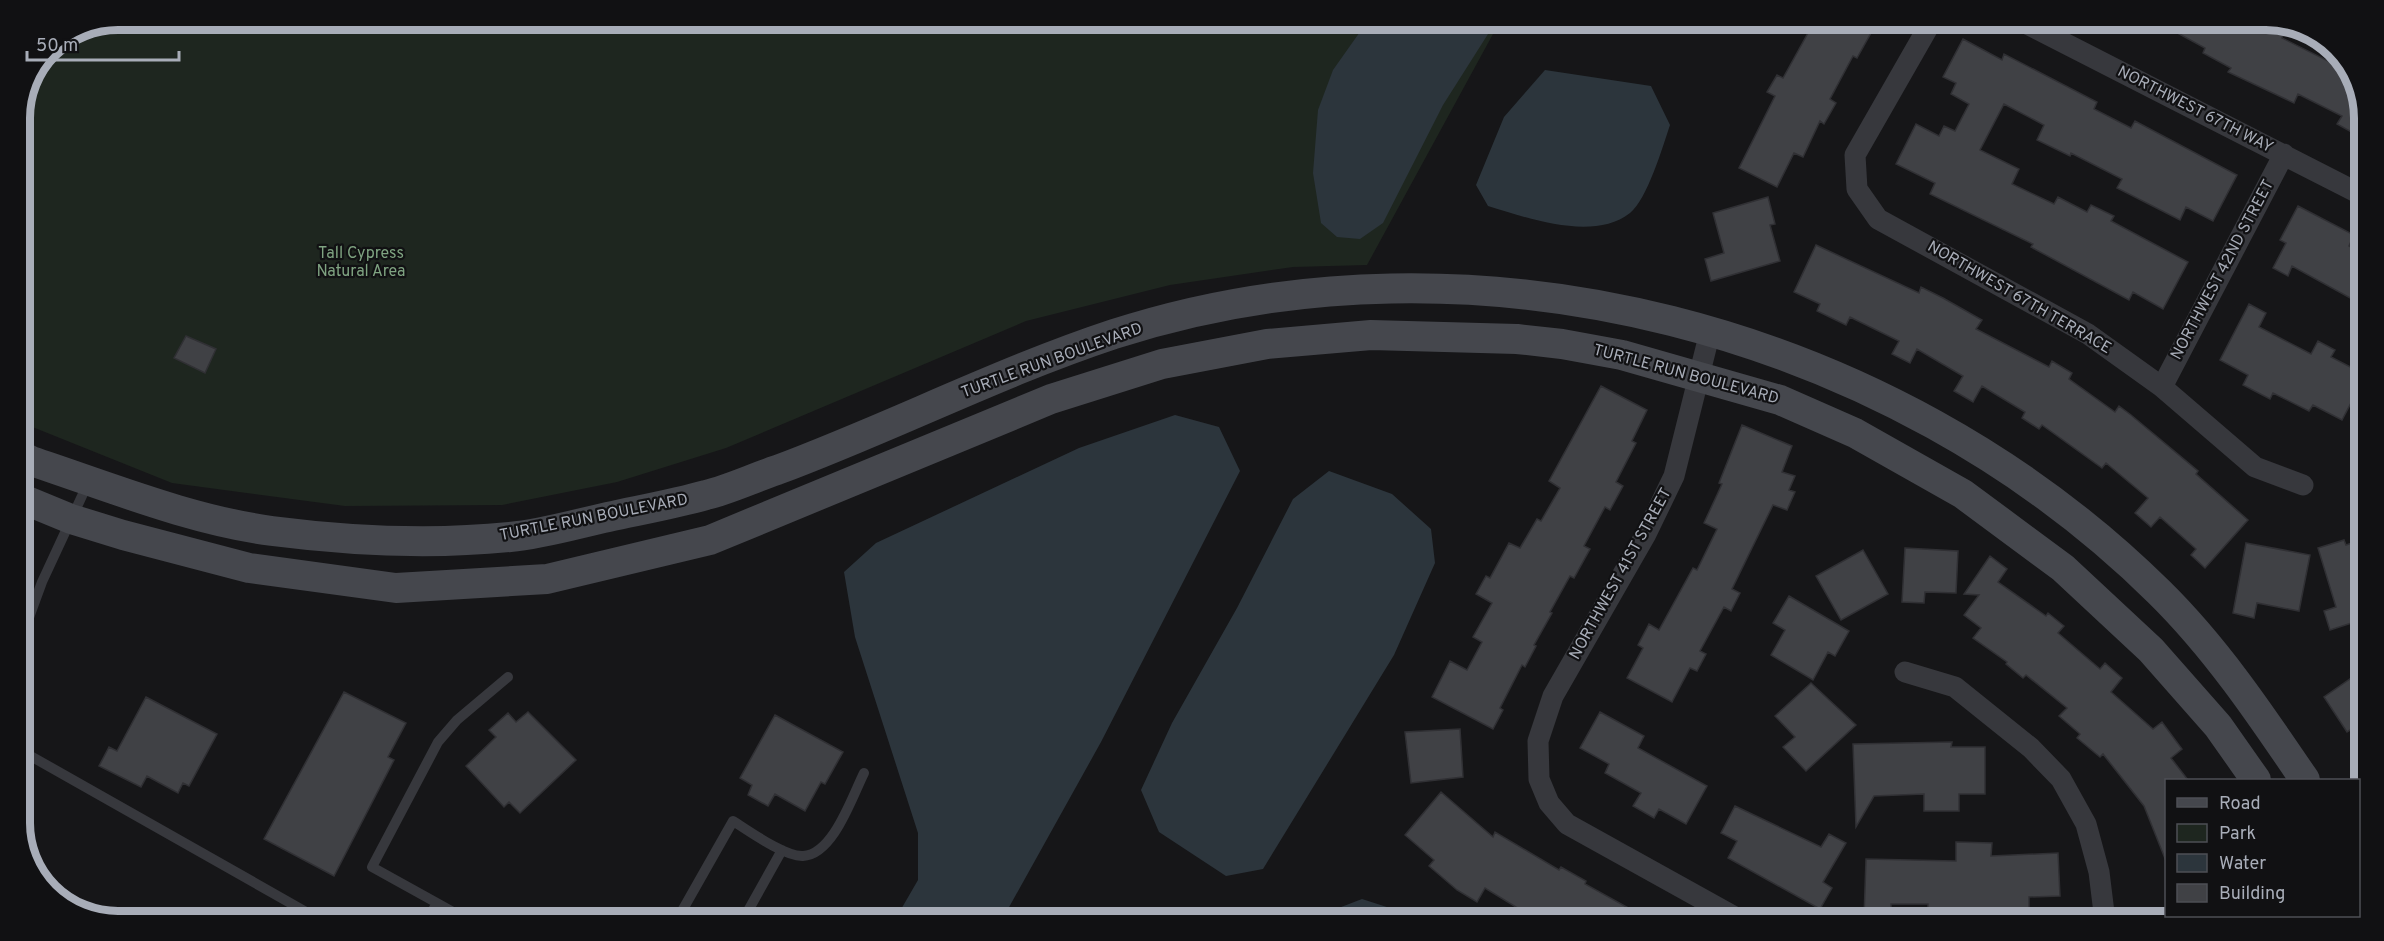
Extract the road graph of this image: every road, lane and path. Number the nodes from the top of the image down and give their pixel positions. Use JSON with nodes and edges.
{"nodes":[{"id":1,"x":1927,"y":30,"type":"edge"},
{"id":2,"x":2039,"y":30,"type":"edge"},
{"id":3,"x":2284,"y":154,"type":"junction"},
{"id":4,"x":2354,"y":191,"type":"edge"},
{"id":5,"x":1710,"y":332,"type":"junction"},
{"id":6,"x":1701,"y":376,"type":"junction"},
{"id":7,"x":2162,"y":387,"type":"junction"},
{"id":8,"x":30,"y":460,"type":"edge"},
{"id":9,"x":89,"y":480,"type":"junction"},
{"id":10,"x":2303,"y":485,"type":"dead end"},
{"id":11,"x":30,"y":502,"type":"edge"},
{"id":12,"x":71,"y":519,"type":"junction"},
{"id":13,"x":30,"y":615,"type":"edge"},
{"id":14,"x":1905,"y":672,"type":"dead end"},
{"id":15,"x":508,"y":677,"type":"dead end"},
{"id":16,"x":30,"y":756,"type":"edge"},
{"id":17,"x":864,"y":773,"type":"dead end"},
{"id":18,"x":2255,"y":779,"type":"edge"},
{"id":19,"x":2304,"y":779,"type":"edge"},
{"id":20,"x":782,"y":850,"type":"junction"},
{"id":21,"x":437,"y":903,"type":"junction"},
{"id":22,"x":304,"y":911,"type":"edge"},
{"id":23,"x":432,"y":911,"type":"edge"},
{"id":24,"x":451,"y":911,"type":"edge"},
{"id":25,"x":682,"y":911,"type":"edge"},
{"id":26,"x":748,"y":911,"type":"edge"},
{"id":27,"x":1724,"y":911,"type":"edge"},
{"id":28,"x":2103,"y":911,"type":"edge"}],
"edges":[{"from":1,"to":7,"type":"street","name":"NORTHWEST 67TH TERRACE"},
{"from":2,"to":3,"type":"street","name":"NORTHWEST 67TH WAY"},
{"from":3,"to":4,"type":"street","name":"NORTHWEST 67TH WAY"},
{"from":3,"to":7,"type":"street","name":"NORTHWEST 42ND STREET"},
{"from":5,"to":6,"type":"street","name":"NORTHWEST 41ST STREET"},
{"from":5,"to":9,"type":"street","name":"TURTLE RUN BOULEVARD"},
{"from":5,"to":19,"type":"street","name":"TURTLE RUN BOULEVARD"},
{"from":6,"to":12,"type":"street","name":"TURTLE RUN BOULEVARD"},
{"from":6,"to":18,"type":"street","name":"TURTLE RUN BOULEVARD"},
{"from":6,"to":27,"type":"street","name":"NORTHWEST 41ST STREET"},
{"from":7,"to":10,"type":"street","name":"NORTHWEST 67TH TERRACE"},
{"from":8,"to":9,"type":"street","name":"TURTLE RUN BOULEVARD"},
{"from":9,"to":12,"type":"lane"},
{"from":11,"to":12,"type":"street","name":"TURTLE RUN BOULEVARD"},
{"from":12,"to":13,"type":"lane"},
{"from":14,"to":28,"type":"street"},
{"from":15,"to":21,"type":"lane"},
{"from":16,"to":22,"type":"lane"},
{"from":17,"to":20,"type":"lane"},
{"from":20,"to":25,"type":"lane"},
{"from":20,"to":26,"type":"lane"},
{"from":21,"to":23,"type":"lane"},
{"from":21,"to":24,"type":"lane"}]}
